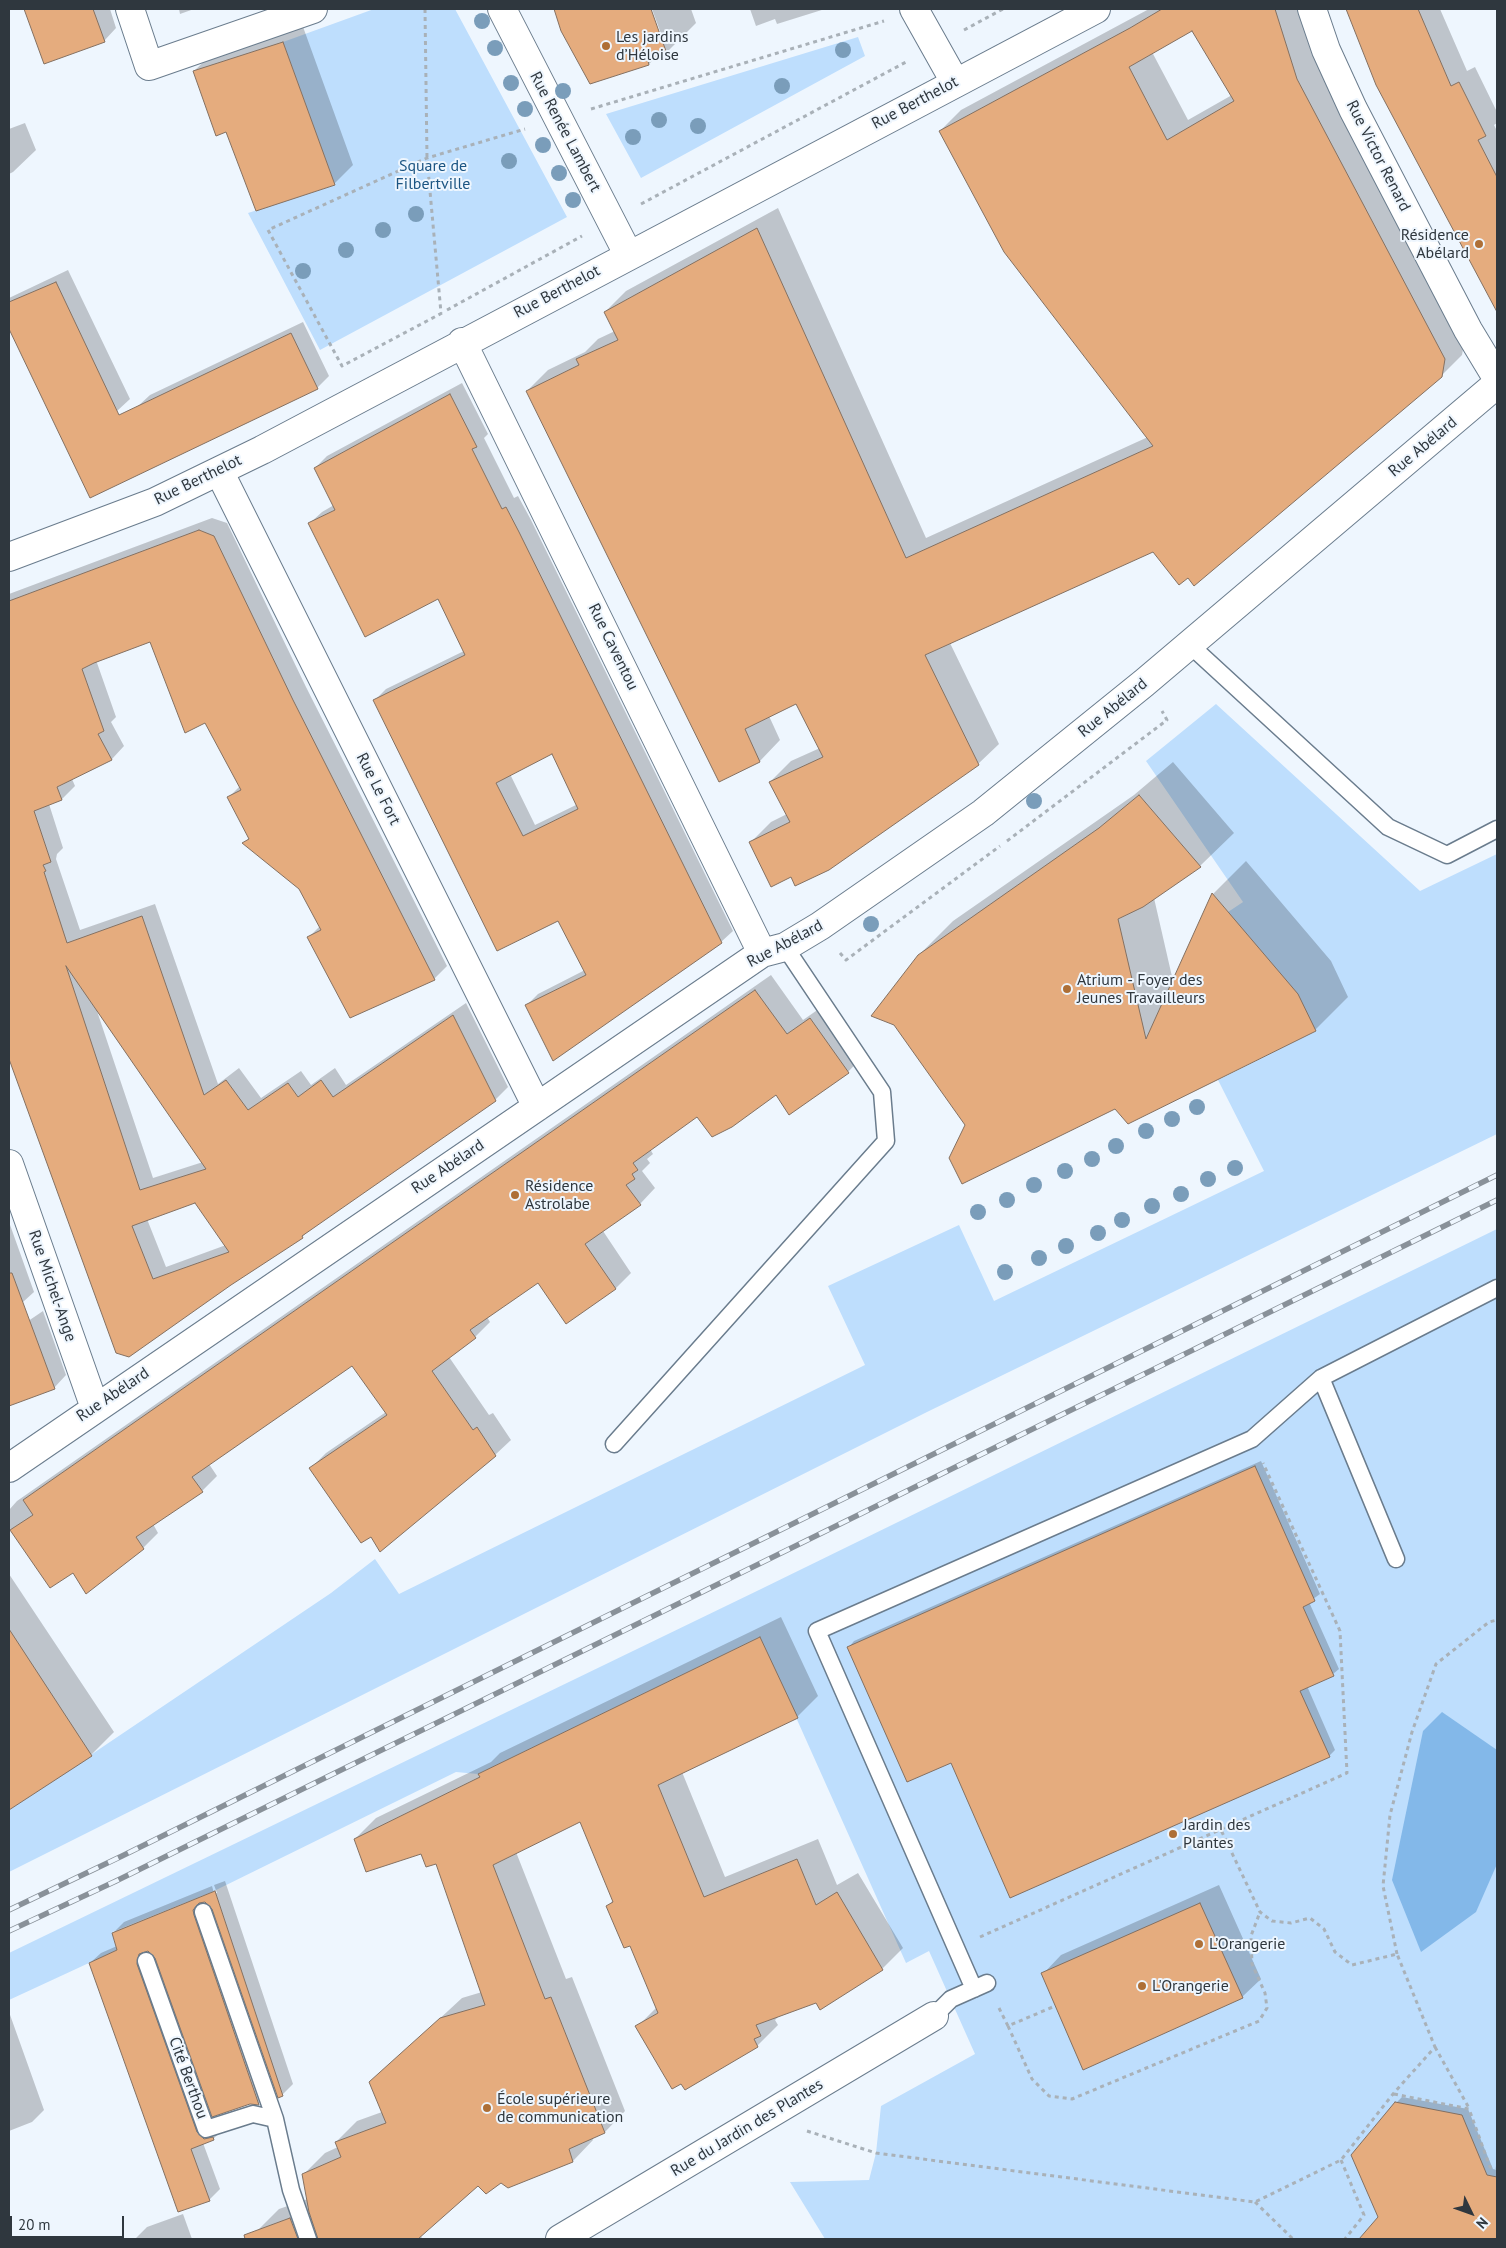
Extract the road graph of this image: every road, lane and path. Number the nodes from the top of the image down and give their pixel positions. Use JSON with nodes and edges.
{"nodes":[{"id":1,"x":130,"y":9,"type":"edge"},
{"id":2,"x":313,"y":9,"type":"edge"},
{"id":3,"x":425,"y":9,"type":"edge"},
{"id":4,"x":502,"y":9,"type":"edge"},
{"id":5,"x":1003,"y":9,"type":"edge"},
{"id":6,"x":1096,"y":9,"type":"edge"},
{"id":7,"x":1312,"y":9,"type":"edge"},
{"id":8,"x":915,"y":10,"type":"edge"},
{"id":9,"x":957,"y":33,"type":"dead end"},
{"id":10,"x":909,"y":60,"type":"dead end"},
{"id":11,"x":955,"y":82,"type":"junction"},
{"id":12,"x":558,"y":119,"type":"junction"},
{"id":13,"x":427,"y":158,"type":"junction"},
{"id":14,"x":639,"y":206,"type":"dead end"},
{"id":15,"x":584,"y":235,"type":"dead end"},
{"id":16,"x":628,"y":254,"type":"junction"},
{"id":17,"x":441,"y":313,"type":"junction"},
{"id":18,"x":454,"y":347,"type":"junction"},
{"id":19,"x":1497,"y":378,"type":"edge"},
{"id":20,"x":1497,"y":384,"type":"edge"},
{"id":21,"x":218,"y":471,"type":"junction"},
{"id":22,"x":9,"y":557,"type":"edge"},
{"id":23,"x":1190,"y":645,"type":"junction"},
{"id":24,"x":1497,"y":829,"type":"edge"},
{"id":25,"x":773,"y":950,"type":"junction"},
{"id":26,"x":537,"y":1106,"type":"junction"},
{"id":27,"x":9,"y":1164,"type":"edge"},
{"id":28,"x":1497,"y":1288,"type":"edge"},
{"id":29,"x":1321,"y":1378,"type":"junction"},
{"id":30,"x":95,"y":1408,"type":"junction"},
{"id":31,"x":1252,"y":1439,"type":"junction"},
{"id":32,"x":614,"y":1444,"type":"dead end"},
{"id":33,"x":9,"y":1468,"type":"edge"},
{"id":34,"x":1396,"y":1559,"type":"dead end"},
{"id":35,"x":1497,"y":1620,"type":"edge"},
{"id":36,"x":1221,"y":1830,"type":"junction"},
{"id":37,"x":203,"y":1912,"type":"dead end"},
{"id":38,"x":1260,"y":1912,"type":"junction"},
{"id":39,"x":979,"y":1938,"type":"dead end"},
{"id":40,"x":1397,"y":1954,"type":"junction"},
{"id":41,"x":146,"y":1961,"type":"dead end"},
{"id":42,"x":981,"y":1986,"type":"junction"},
{"id":43,"x":1055,"y":2006,"type":"dead end"},
{"id":44,"x":934,"y":2016,"type":"joint"},
{"id":45,"x":1008,"y":2026,"type":"junction"},
{"id":46,"x":1435,"y":2047,"type":"junction"},
{"id":47,"x":1393,"y":2094,"type":"junction"},
{"id":48,"x":1469,"y":2109,"type":"junction"},
{"id":49,"x":766,"y":2118,"type":"junction"},
{"id":50,"x":275,"y":2119,"type":"junction"},
{"id":51,"x":1341,"y":2160,"type":"junction"},
{"id":52,"x":1497,"y":2168,"type":"edge"},
{"id":53,"x":1255,"y":2202,"type":"junction"},
{"id":54,"x":308,"y":2239,"type":"edge"},
{"id":55,"x":560,"y":2239,"type":"edge"},
{"id":56,"x":1293,"y":2239,"type":"edge"},
{"id":57,"x":1345,"y":2239,"type":"edge"}],
"edges":[{"from":1,"to":2,"type":"street"},
{"from":3,"to":13,"type":"path"},
{"from":4,"to":12,"type":"street","name":"Rue Renée Lambert"},
{"from":5,"to":9,"type":"path"},
{"from":6,"to":11,"type":"street","name":"Rue Berthelot"},
{"from":7,"to":19,"type":"street","name":"Rue Victor Renard"},
{"from":8,"to":11,"type":"street"},
{"from":8,"to":12,"type":"path"},
{"from":10,"to":14,"type":"path"},
{"from":11,"to":16,"type":"street","name":"Rue Berthelot"},
{"from":12,"to":13,"type":"path"},
{"from":12,"to":16,"type":"street","name":"Rue Renée Lambert"},
{"from":13,"to":17,"type":"path"},
{"from":13,"to":17,"type":"path"},
{"from":15,"to":17,"type":"path"},
{"from":16,"to":18,"type":"street","name":"Rue Berthelot"},
{"from":17,"to":18,"type":"path"},
{"from":18,"to":21,"type":"street","name":"Rue Berthelot"},
{"from":18,"to":25,"type":"street","name":"Rue Caventou"},
{"from":20,"to":23,"type":"street","name":"Rue Abélard"},
{"from":21,"to":22,"type":"street","name":"Rue Berthelot"},
{"from":21,"to":26,"type":"street","name":"Rue Le Fort"},
{"from":23,"to":24,"type":"lane"},
{"from":23,"to":25,"type":"street","name":"Rue Abélard"},
{"from":25,"to":26,"type":"street","name":"Rue Abélard"},
{"from":25,"to":32,"type":"lane"},
{"from":26,"to":30,"type":"street","name":"Rue Abélard"},
{"from":27,"to":30,"type":"street","name":"Rue Michel-Ange"},
{"from":28,"to":29,"type":"lane"},
{"from":29,"to":31,"type":"lane"},
{"from":29,"to":34,"type":"lane"},
{"from":30,"to":33,"type":"street","name":"Rue Abélard"},
{"from":31,"to":36,"type":"path"},
{"from":31,"to":42,"type":"lane"},
{"from":35,"to":40,"type":"path"},
{"from":36,"to":38,"type":"path"},
{"from":36,"to":39,"type":"path"},
{"from":37,"to":50,"type":"lane"},
{"from":38,"to":40,"type":"path"},
{"from":38,"to":45,"type":"path"},
{"from":40,"to":46,"type":"path"},
{"from":41,"to":50,"type":"lane","name":"Cité Berthou"},
{"from":42,"to":44,"type":"lane"},
{"from":42,"to":45,"type":"path"},
{"from":43,"to":45,"type":"path"},
{"from":44,"to":49,"type":"street","name":"Rue du Jardin des Plantes"},
{"from":46,"to":47,"type":"path"},
{"from":46,"to":48,"type":"path"},
{"from":47,"to":48,"type":"path"},
{"from":47,"to":51,"type":"path"},
{"from":48,"to":52,"type":"path"},
{"from":49,"to":53,"type":"path"},
{"from":49,"to":55,"type":"street","name":"Rue du Jardin des Plantes"},
{"from":50,"to":54,"type":"lane"},
{"from":51,"to":53,"type":"path"},
{"from":51,"to":57,"type":"path"},
{"from":53,"to":56,"type":"path"}]}
